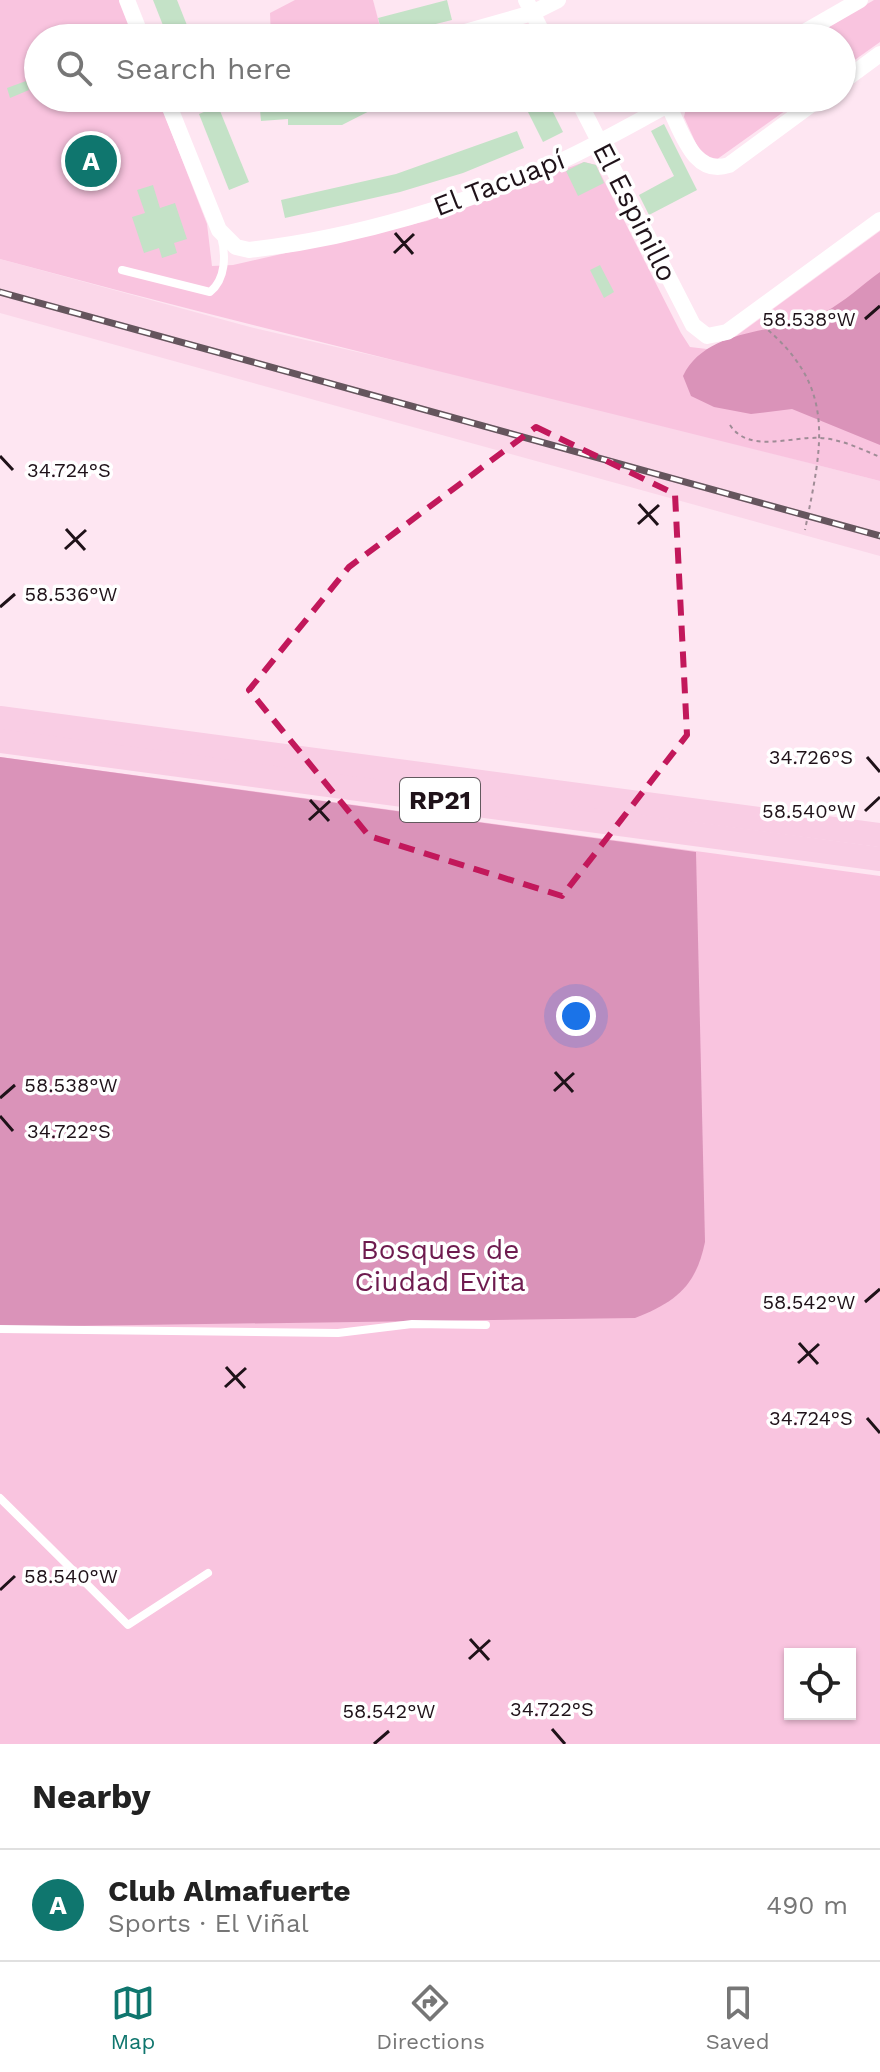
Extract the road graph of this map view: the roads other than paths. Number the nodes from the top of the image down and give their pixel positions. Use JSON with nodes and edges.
{"nodes":[{"id":1,"x":127,"y":0,"type":"edge"},
{"id":2,"x":558,"y":0,"type":"edge"},
{"id":3,"x":860,"y":0,"type":"edge"},
{"id":4,"x":529,"y":7,"type":"edge"},
{"id":5,"x":136,"y":24,"type":"edge"},
{"id":6,"x":482,"y":24,"type":"edge"},
{"id":7,"x":818,"y":24,"type":"edge"},
{"id":8,"x":880,"y":54,"type":"edge"},
{"id":9,"x":856,"y":72,"type":"edge"},
{"id":10,"x":172,"y":112,"type":"edge"},
{"id":11,"x":584,"y":112,"type":"edge"},
{"id":12,"x":655,"y":112,"type":"edge"},
{"id":13,"x":678,"y":112,"type":"edge"},
{"id":14,"x":801,"y":112,"type":"edge"},
{"id":15,"x":599,"y":141,"type":"junction"},
{"id":16,"x":880,"y":220,"type":"edge"},
{"id":17,"x":219,"y":230,"type":"junction"},
{"id":18,"x":122,"y":270,"type":"dead end"},
{"id":19,"x":0,"y":718,"type":"edge"},
{"id":20,"x":0,"y":741,"type":"edge"},
{"id":21,"x":880,"y":835,"type":"edge"},
{"id":22,"x":880,"y":859,"type":"edge"},
{"id":23,"x":486,"y":1325,"type":"dead end"},
{"id":24,"x":0,"y":1329,"type":"edge"},
{"id":25,"x":0,"y":1498,"type":"edge"},
{"id":26,"x":208,"y":1573,"type":"dead end"}],
"edges":[{"from":1,"to":5,"type":"street"},
{"from":2,"to":4,"type":"street"},
{"from":3,"to":7,"type":"street"},
{"from":4,"to":6,"type":"street"},
{"from":8,"to":9,"type":"street"},
{"from":10,"to":17,"type":"street"},
{"from":11,"to":15,"type":"street","name":"El Espinillo"},
{"from":12,"to":15,"type":"street","name":"El Tacuapí"},
{"from":13,"to":14,"type":"street"},
{"from":15,"to":16,"type":"street","name":"El Espinillo"},
{"from":15,"to":17,"type":"street","name":"El Tacuapí"},
{"from":17,"to":18,"type":"lane"},
{"from":19,"to":21,"type":"main road","number":"RP21"},
{"from":20,"to":22,"type":"main road","number":"RP21"},
{"from":23,"to":24,"type":"lane"},
{"from":25,"to":26,"type":"lane"}]}
